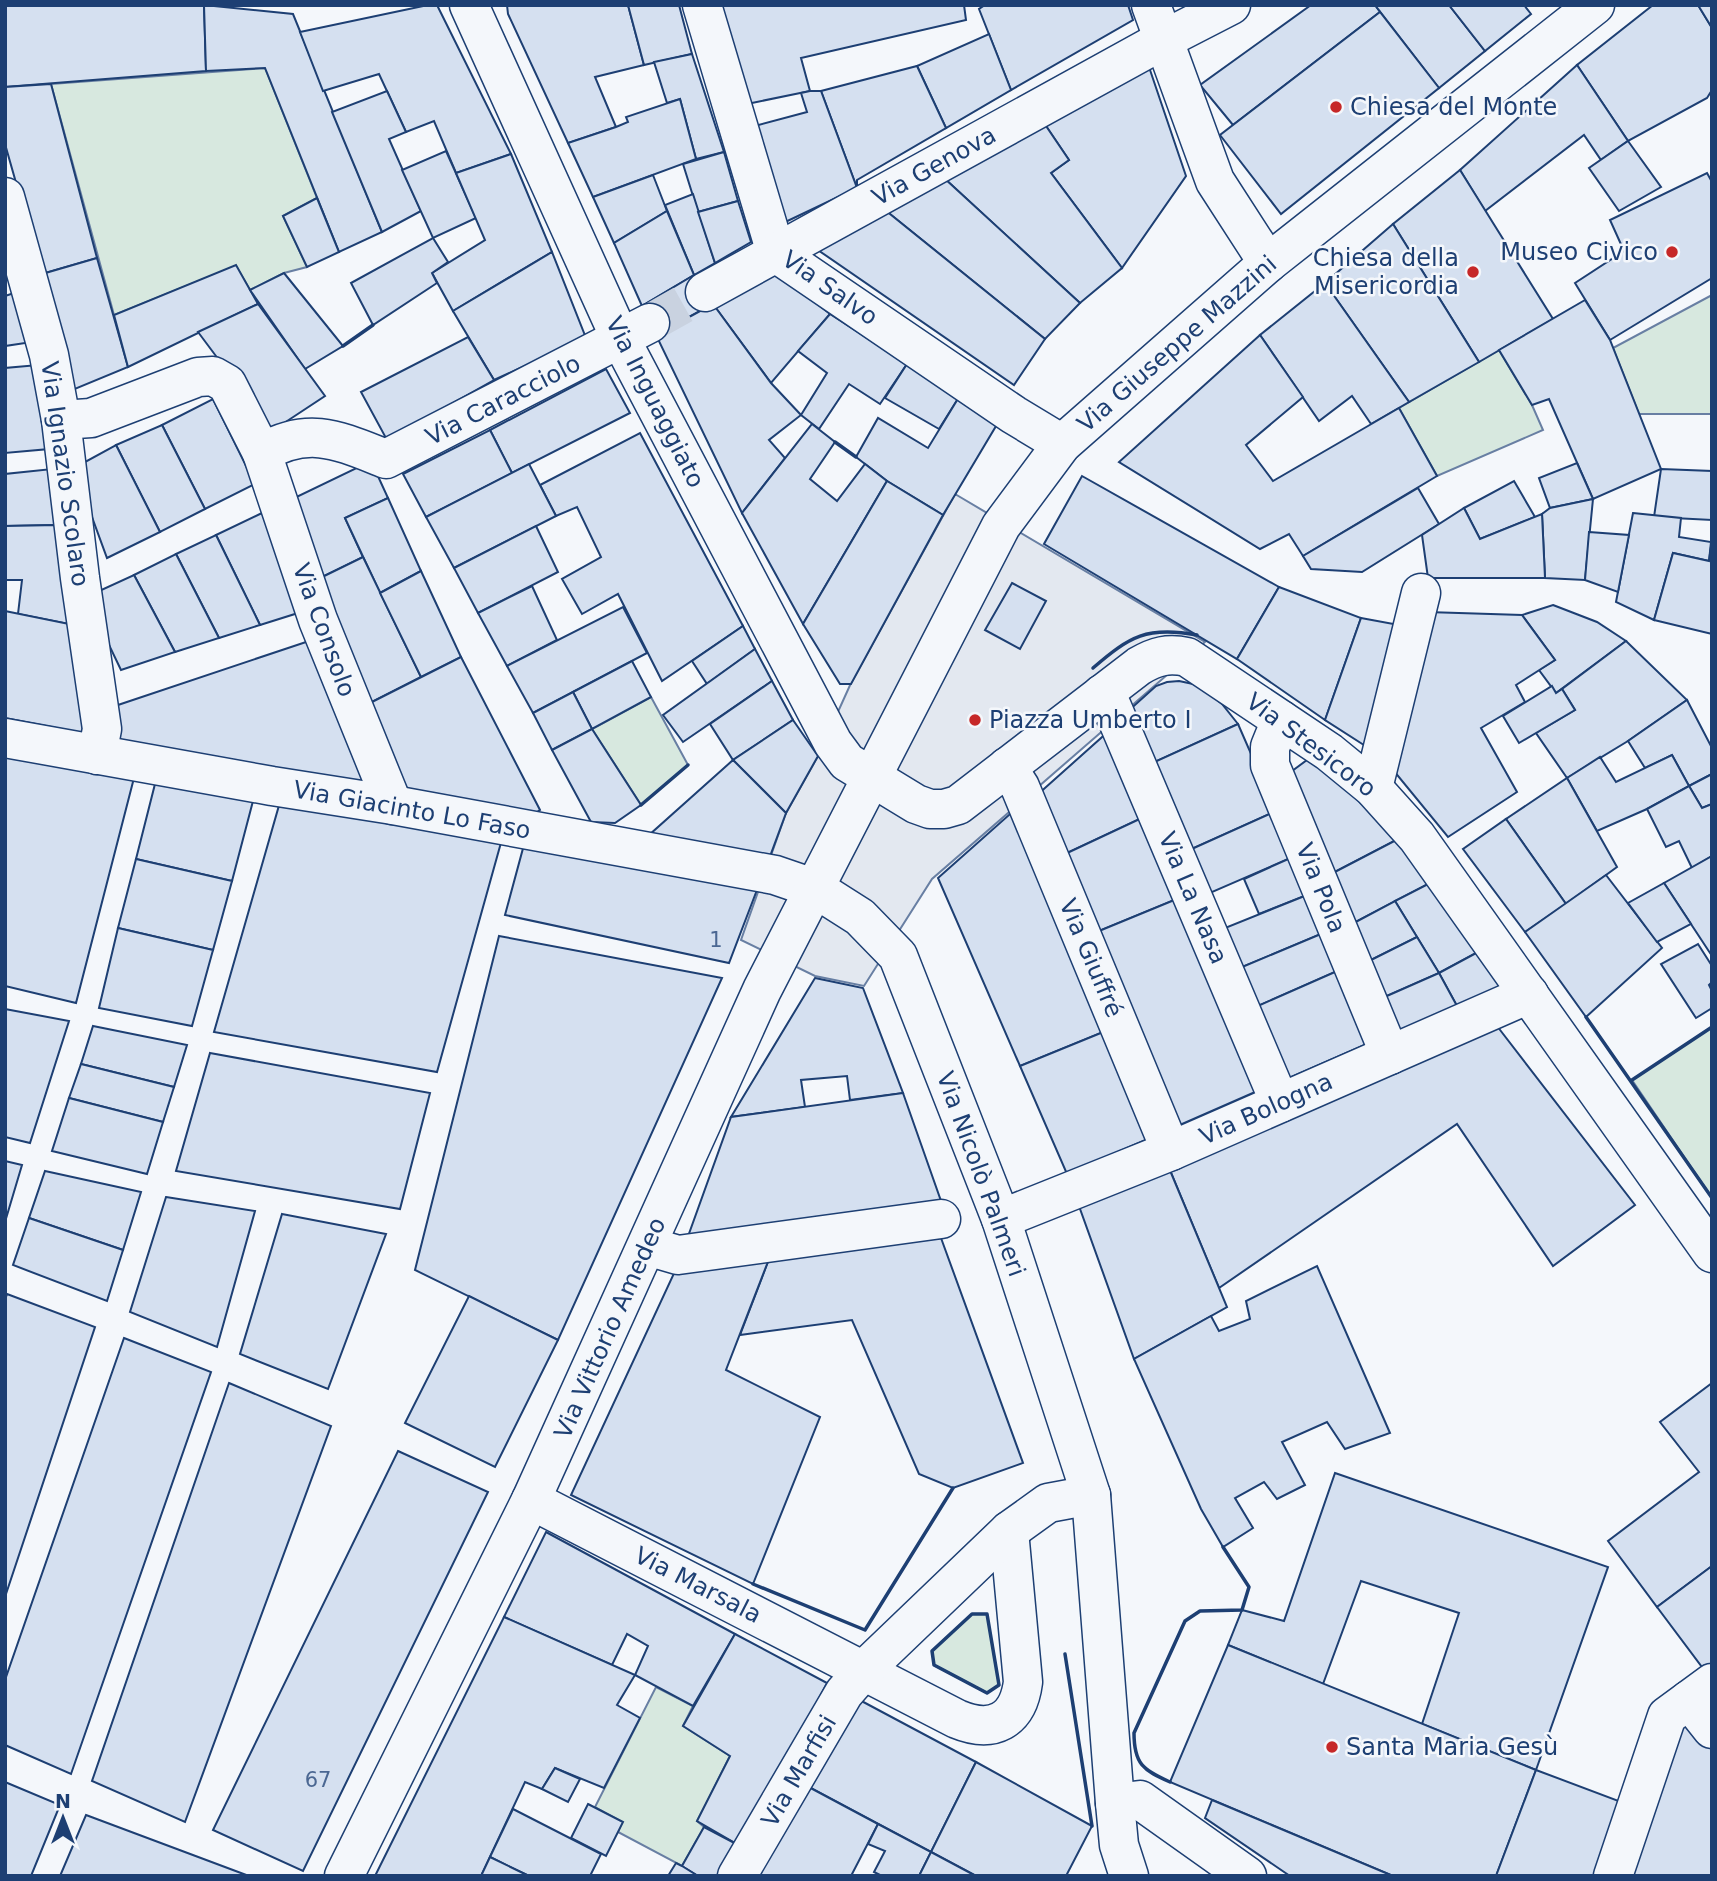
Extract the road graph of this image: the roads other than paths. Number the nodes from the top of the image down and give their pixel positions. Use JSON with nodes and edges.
{"nodes":[{"id":1,"x":469,"y":5,"type":"edge"},
{"id":2,"x":702,"y":5,"type":"edge"},
{"id":3,"x":1231,"y":5,"type":"edge"},
{"id":4,"x":1595,"y":5,"type":"edge"},
{"id":5,"x":1157,"y":22,"type":"edge"},
{"id":6,"x":5,"y":197,"type":"edge"},
{"id":7,"x":776,"y":253,"type":"junction"},
{"id":8,"x":1268,"y":263,"type":"junction"},
{"id":9,"x":705,"y":292,"type":"tunnel mouth"},
{"id":10,"x":636,"y":331,"type":"junction"},
{"id":11,"x":61,"y":420,"type":"junction"},
{"id":12,"x":1062,"y":444,"type":"junction"},
{"id":13,"x":262,"y":453,"type":"junction"},
{"id":14,"x":1421,"y":593,"type":"dead end"},
{"id":15,"x":1102,"y":694,"type":"junction"},
{"id":16,"x":1281,"y":720,"type":"junction"},
{"id":17,"x":5,"y":738,"type":"edge"},
{"id":18,"x":97,"y":755,"type":"junction"},
{"id":19,"x":1007,"y":767,"type":"junction"},
{"id":20,"x":872,"y":778,"type":"junction"},
{"id":21,"x":1373,"y":788,"type":"junction"},
{"id":22,"x":393,"y":805,"type":"junction"},
{"id":23,"x":816,"y":889,"type":"junction"},
{"id":24,"x":1529,"y":995,"type":"junction"},
{"id":25,"x":1390,"y":1055,"type":"junction"},
{"id":26,"x":1280,"y":1103,"type":"junction"},
{"id":27,"x":1171,"y":1151,"type":"junction"},
{"id":28,"x":941,"y":1219,"type":"dead end"},
{"id":29,"x":1001,"y":1219,"type":"junction"},
{"id":30,"x":646,"y":1247,"type":"junction"},
{"id":31,"x":1712,"y":1253,"type":"edge"},
{"id":32,"x":1091,"y":1495,"type":"junction"},
{"id":33,"x":531,"y":1500,"type":"junction"},
{"id":34,"x":1009,"y":1531,"type":"junction"},
{"id":35,"x":864,"y":1670,"type":"junction"},
{"id":36,"x":1704,"y":1704,"type":"edge"},
{"id":37,"x":1115,"y":1803,"type":"junction"},
{"id":38,"x":1117,"y":1866,"type":"edge"},
{"id":39,"x":344,"y":1876,"type":"edge"},
{"id":40,"x":737,"y":1876,"type":"edge"},
{"id":41,"x":1247,"y":1876,"type":"edge"},
{"id":42,"x":1613,"y":1876,"type":"edge"}],
"edges":[{"from":1,"to":10,"type":"street","name":"Via Inguaggiato"},
{"from":2,"to":7,"type":"street","name":"Via Salvo"},
{"from":3,"to":5,"type":"street","name":"Via Genova"},
{"from":4,"to":8,"type":"street","name":"Via Giuseppe Mazzini"},
{"from":5,"to":7,"type":"street","name":"Via Genova"},
{"from":5,"to":8,"type":"street"},
{"from":6,"to":11,"type":"street","name":"Via Ignazio Scolaro"},
{"from":7,"to":9,"type":"street","name":"Via Genova"},
{"from":7,"to":12,"type":"street","name":"Via Salvo"},
{"from":8,"to":12,"type":"street","name":"Via Giuseppe Mazzini"},
{"from":10,"to":13,"type":"street","name":"Via Caracciolo"},
{"from":10,"to":20,"type":"street","name":"Via Inguaggiato"},
{"from":11,"to":13,"type":"street","name":"Via Consolo"},
{"from":11,"to":18,"type":"street","name":"Via Ignazio Scolaro"},
{"from":12,"to":20,"type":"street","name":"Via Giuseppe Mazzini"},
{"from":13,"to":22,"type":"street","name":"Via Consolo"},
{"from":14,"to":21,"type":"street"},
{"from":15,"to":16,"type":"street","name":"Via Stesicoro"},
{"from":15,"to":19,"type":"street","name":"Via Stesicoro"},
{"from":15,"to":26,"type":"street","name":"Via La Nasa"},
{"from":16,"to":21,"type":"street","name":"Via Stesicoro"},
{"from":16,"to":25,"type":"street","name":"Via Pola"},
{"from":17,"to":18,"type":"street","name":"Via Giacinto Lo Faso"},
{"from":18,"to":22,"type":"street","name":"Via Giacinto Lo Faso"},
{"from":19,"to":20,"type":"street","name":"Via Stesicoro"},
{"from":19,"to":27,"type":"street","name":"Via Giuffré"},
{"from":20,"to":23,"type":"street","name":"Via Vittorio Amedeo"},
{"from":21,"to":24,"type":"street","name":"Via Stesicoro"},
{"from":22,"to":23,"type":"street","name":"Via Giacinto Lo Faso"},
{"from":23,"to":29,"type":"street","name":"Via Nicolò Palmeri"},
{"from":23,"to":30,"type":"street","name":"Via Vittorio Amedeo"},
{"from":24,"to":25,"type":"street","name":"Via Bologna"},
{"from":24,"to":31,"type":"street","name":"Via Stesicoro"},
{"from":25,"to":26,"type":"street","name":"Via Bologna"},
{"from":26,"to":27,"type":"street","name":"Via Bologna"},
{"from":27,"to":29,"type":"street","name":"Via Bologna"},
{"from":28,"to":30,"type":"street"},
{"from":29,"to":32,"type":"street","name":"Via Nicolò Palmeri"},
{"from":30,"to":33,"type":"street","name":"Via Vittorio Amedeo"},
{"from":32,"to":34,"type":"street","name":"Via Marfisi"},
{"from":32,"to":37,"type":"street","name":"Via Nicolò Palmeri"},
{"from":33,"to":35,"type":"street","name":"Via Marsala"},
{"from":33,"to":39,"type":"street","name":"Via Vittorio Amedeo"},
{"from":34,"to":35,"type":"street","name":"Via Marfisi"},
{"from":34,"to":35,"type":"street","name":"Via Marsala"},
{"from":35,"to":40,"type":"street","name":"Via Marfisi"},
{"from":36,"to":42,"type":"street"},
{"from":37,"to":38,"type":"street","name":"Via Nicolò Palmeri"},
{"from":37,"to":41,"type":"street"}]}
